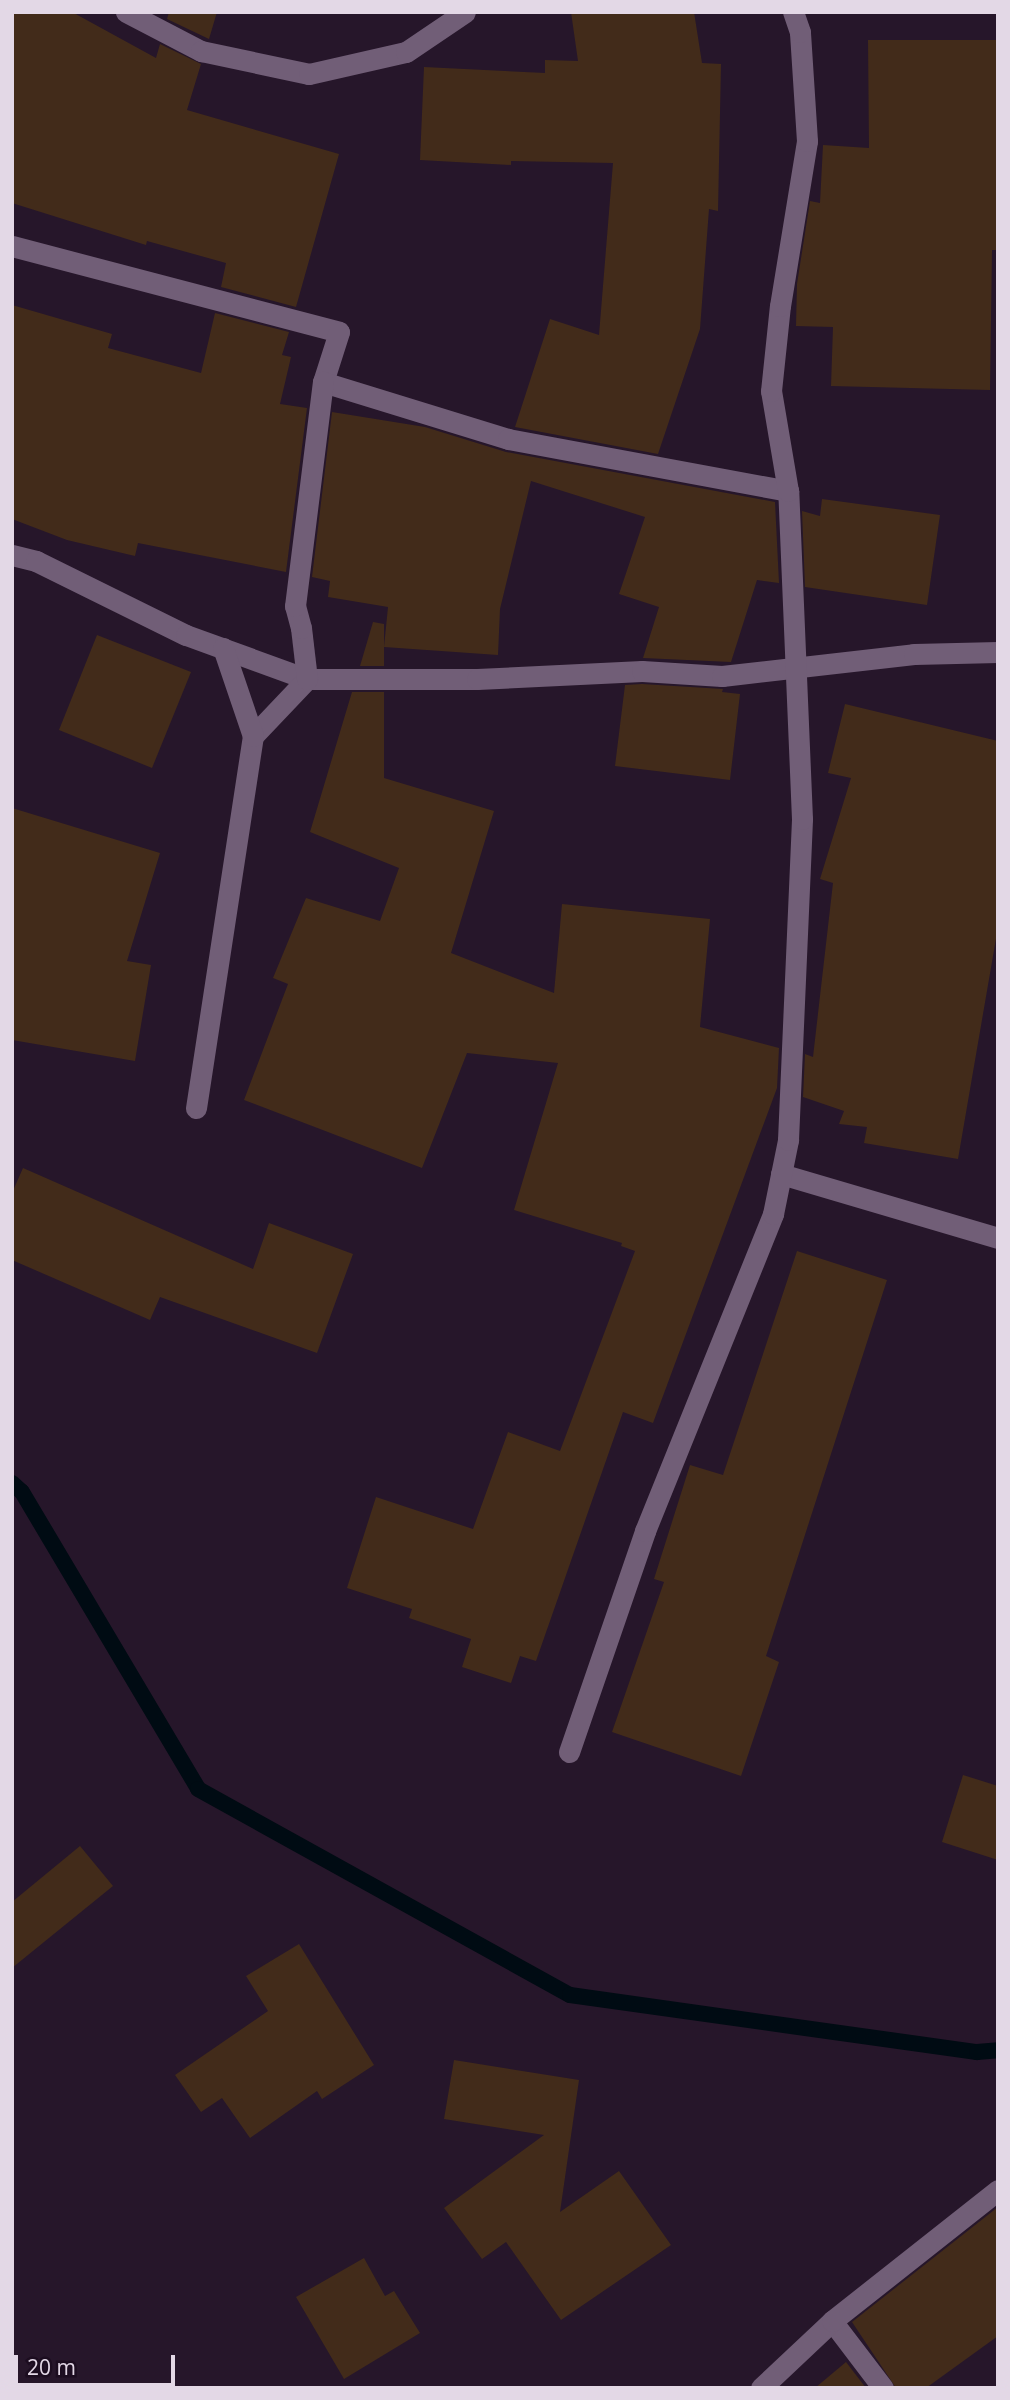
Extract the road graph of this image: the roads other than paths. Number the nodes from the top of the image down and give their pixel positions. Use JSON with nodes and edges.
{"nodes":[{"id":1,"x":126,"y":12,"type":"edge"},
{"id":2,"x":465,"y":12,"type":"edge"},
{"id":3,"x":793,"y":12,"type":"edge"},
{"id":4,"x":12,"y":246,"type":"edge"},
{"id":5,"x":323,"y":382,"type":"junction"},
{"id":6,"x":788,"y":491,"type":"junction"},
{"id":7,"x":12,"y":555,"type":"edge"},
{"id":8,"x":223,"y":648,"type":"junction"},
{"id":9,"x":998,"y":653,"type":"edge"},
{"id":10,"x":798,"y":667,"type":"junction"},
{"id":11,"x":307,"y":679,"type":"junction"},
{"id":12,"x":253,"y":736,"type":"junction"},
{"id":13,"x":196,"y":1108,"type":"dead end"},
{"id":14,"x":781,"y":1174,"type":"junction"},
{"id":15,"x":998,"y":1238,"type":"edge"},
{"id":16,"x":569,"y":1752,"type":"dead end"},
{"id":17,"x":998,"y":2190,"type":"edge"},
{"id":18,"x":832,"y":2321,"type":"junction"},
{"id":19,"x":761,"y":2388,"type":"edge"},
{"id":20,"x":883,"y":2388,"type":"edge"}],
"edges":[{"from":1,"to":2,"type":"street"},
{"from":3,"to":6,"type":"street"},
{"from":4,"to":5,"type":"street"},
{"from":5,"to":6,"type":"street"},
{"from":5,"to":11,"type":"street"},
{"from":6,"to":10,"type":"street"},
{"from":7,"to":8,"type":"street"},
{"from":8,"to":11,"type":"street"},
{"from":8,"to":12,"type":"street"},
{"from":9,"to":10,"type":"street"},
{"from":10,"to":11,"type":"street"},
{"from":10,"to":14,"type":"street"},
{"from":11,"to":12,"type":"street"},
{"from":12,"to":13,"type":"street"},
{"from":14,"to":15,"type":"street"},
{"from":14,"to":16,"type":"street"},
{"from":17,"to":18,"type":"street"},
{"from":18,"to":19,"type":"street"},
{"from":18,"to":20,"type":"street"}]}
